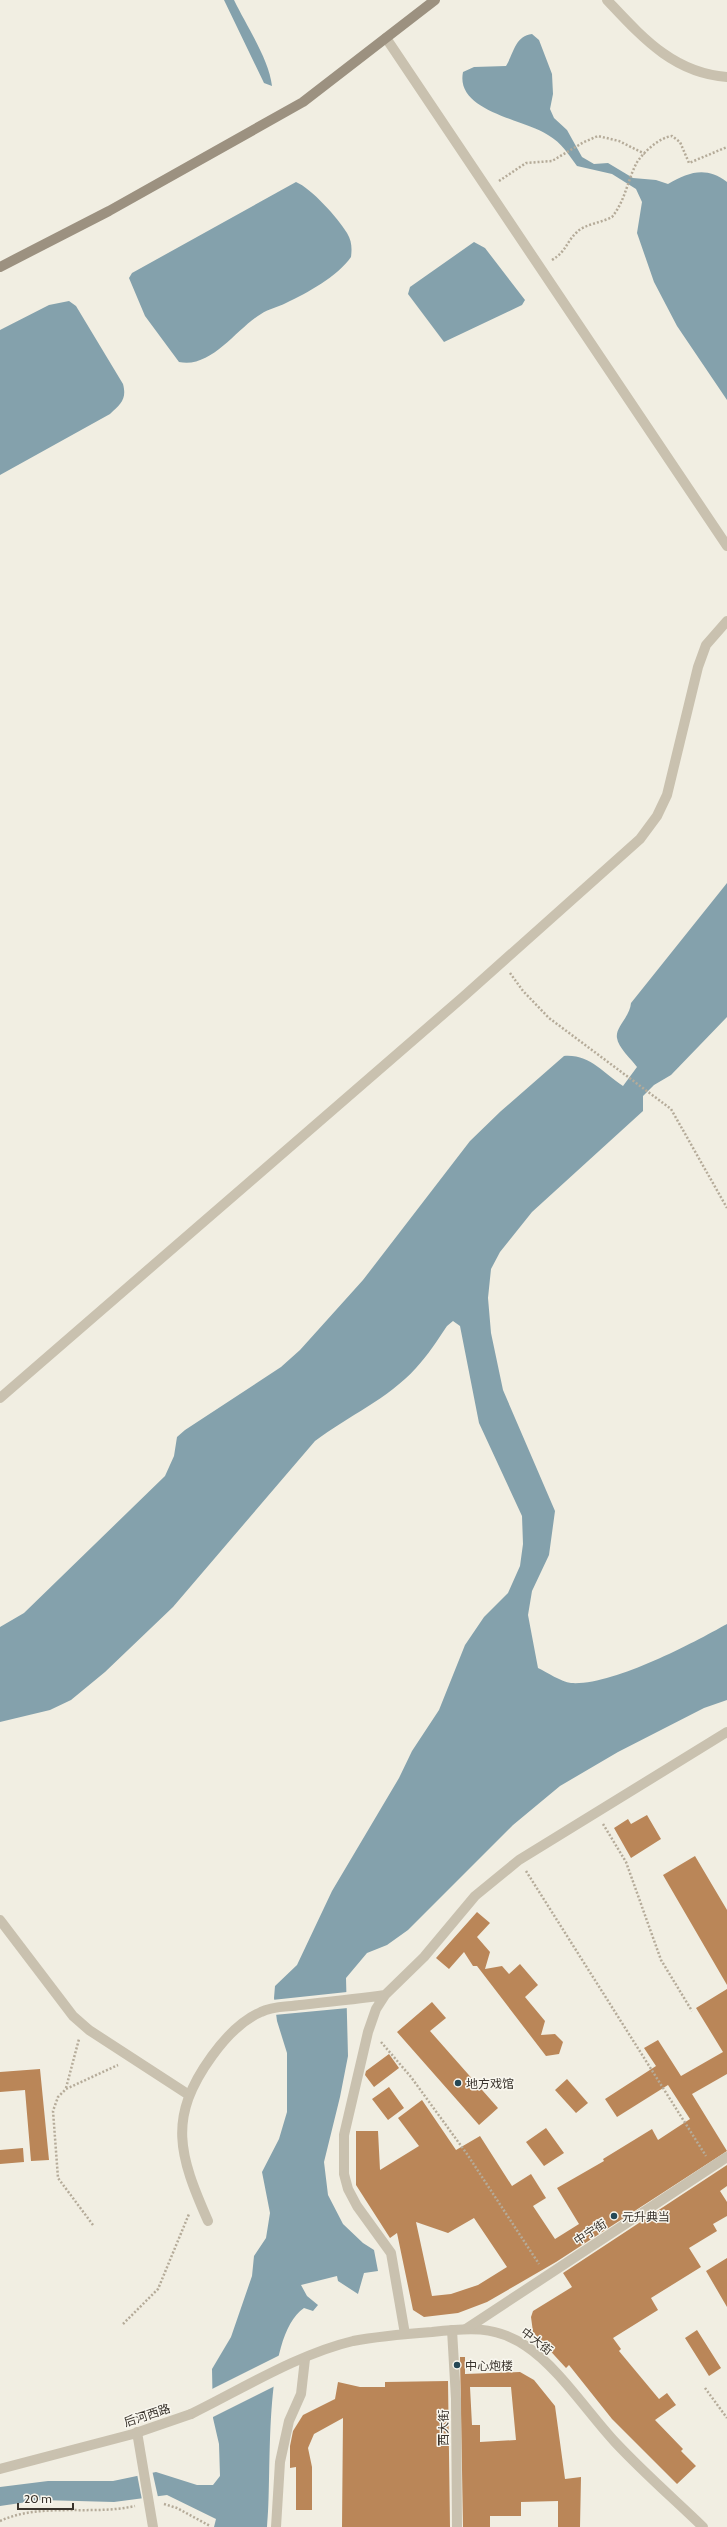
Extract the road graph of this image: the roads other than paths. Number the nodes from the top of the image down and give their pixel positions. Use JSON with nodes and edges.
{"nodes":[{"id":1,"x":435,"y":0,"type":"edge"},
{"id":2,"x":607,"y":0,"type":"edge"},
{"id":3,"x":386,"y":38,"type":"junction"},
{"id":4,"x":727,"y":77,"type":"edge"},
{"id":5,"x":0,"y":267,"type":"edge"},
{"id":6,"x":727,"y":546,"type":"edge"},
{"id":7,"x":727,"y":621,"type":"edge"},
{"id":8,"x":0,"y":1398,"type":"edge"},
{"id":9,"x":727,"y":1732,"type":"edge"},
{"id":10,"x":0,"y":1920,"type":"edge"},
{"id":11,"x":385,"y":1995,"type":"junction"},
{"id":12,"x":189,"y":2095,"type":"junction"},
{"id":13,"x":727,"y":2157,"type":"edge"},
{"id":14,"x":208,"y":2221,"type":"dead end"},
{"id":15,"x":466,"y":2329,"type":"junction"},
{"id":16,"x":452,"y":2330,"type":"junction"},
{"id":17,"x":405,"y":2334,"type":"junction"},
{"id":18,"x":305,"y":2358,"type":"junction"},
{"id":19,"x":293,"y":2364,"type":"joint"},
{"id":20,"x":137,"y":2432,"type":"junction"},
{"id":21,"x":0,"y":2469,"type":"edge"},
{"id":22,"x":153,"y":2527,"type":"edge"},
{"id":23,"x":276,"y":2527,"type":"edge"},
{"id":24,"x":457,"y":2527,"type":"edge"},
{"id":25,"x":703,"y":2527,"type":"edge"}],
"edges":[{"from":1,"to":3,"type":"main road"},
{"from":2,"to":4,"type":"street"},
{"from":3,"to":5,"type":"main road"},
{"from":3,"to":6,"type":"street"},
{"from":7,"to":8,"type":"street"},
{"from":9,"to":11,"type":"street"},
{"from":10,"to":12,"type":"street"},
{"from":11,"to":12,"type":"street"},
{"from":11,"to":17,"type":"street"},
{"from":12,"to":14,"type":"street"},
{"from":13,"to":15,"type":"street","name":"中宁街"},
{"from":15,"to":16,"type":"street","name":"中大街"},
{"from":15,"to":25,"type":"street","name":"中大街"},
{"from":16,"to":17,"type":"street","name":"中大街"},
{"from":16,"to":24,"type":"street","name":"西大街"},
{"from":17,"to":18,"type":"street","name":"中大街"},
{"from":18,"to":19,"type":"street","name":"中大街"},
{"from":18,"to":23,"type":"street"},
{"from":19,"to":20,"type":"street","name":"后河西路"},
{"from":20,"to":21,"type":"street","name":"后河西路"},
{"from":20,"to":22,"type":"street"}]}
